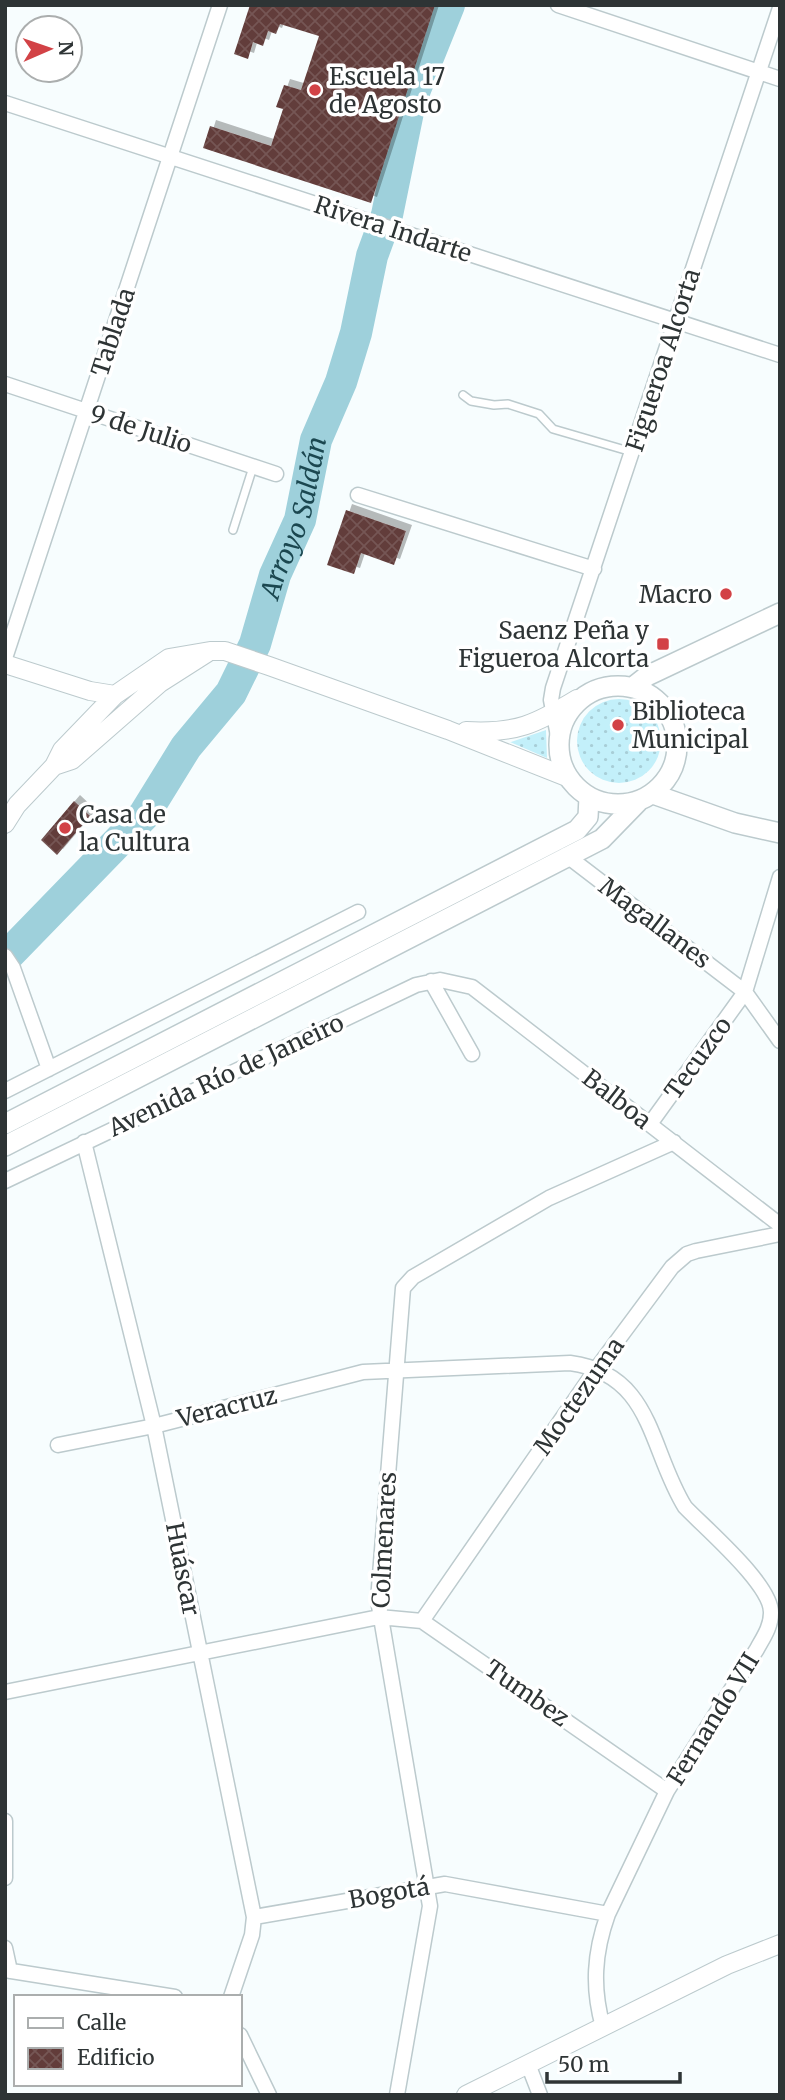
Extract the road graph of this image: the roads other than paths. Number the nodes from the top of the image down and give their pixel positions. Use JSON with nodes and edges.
{"nodes":[{"id":1,"x":220,"y":5,"type":"edge"},
{"id":2,"x":558,"y":5,"type":"edge"},
{"id":3,"x":780,"y":8,"type":"edge"},
{"id":4,"x":758,"y":72,"type":"junction"},
{"id":5,"x":780,"y":79,"type":"edge"},
{"id":6,"x":5,"y":103,"type":"edge"},
{"id":7,"x":170,"y":157,"type":"junction"},
{"id":8,"x":675,"y":320,"type":"junction"},
{"id":9,"x":780,"y":355,"type":"edge"},
{"id":10,"x":5,"y":384,"type":"edge"},
{"id":11,"x":463,"y":395,"type":"dead end"},
{"id":12,"x":88,"y":411,"type":"junction"},
{"id":13,"x":633,"y":452,"type":"junction"},
{"id":14,"x":253,"y":466,"type":"junction"},
{"id":15,"x":276,"y":474,"type":"dead end"},
{"id":16,"x":358,"y":495,"type":"dead end"},
{"id":17,"x":233,"y":530,"type":"dead end"},
{"id":18,"x":594,"y":569,"type":"junction"},
{"id":19,"x":780,"y":613,"type":"edge"},
{"id":20,"x":218,"y":651,"type":"junction"},
{"id":21,"x":5,"y":658,"type":"edge"},
{"id":22,"x":5,"y":664,"type":"edge"},
{"id":23,"x":633,"y":687,"type":"junction"},
{"id":24,"x":116,"y":695,"type":"junction"},
{"id":25,"x":577,"y":699,"type":"junction"},
{"id":26,"x":553,"y":713,"type":"junction"},
{"id":27,"x":448,"y":730,"type":"junction"},
{"id":28,"x":559,"y":741,"type":"junction"},
{"id":29,"x":54,"y":766,"type":"junction"},
{"id":30,"x":569,"y":778,"type":"junction"},
{"id":31,"x":589,"y":797,"type":"junction"},
{"id":32,"x":646,"y":798,"type":"junction"},
{"id":33,"x":11,"y":808,"type":"edge"},
{"id":34,"x":5,"y":824,"type":"edge"},
{"id":35,"x":780,"y":833,"type":"edge"},
{"id":36,"x":566,"y":855,"type":"junction"},
{"id":37,"x":780,"y":877,"type":"edge"},
{"id":38,"x":358,"y":912,"type":"dead end"},
{"id":39,"x":9,"y":962,"type":"edge"},
{"id":40,"x":450,"y":980,"type":"joint"},
{"id":41,"x":431,"y":981,"type":"junction"},
{"id":42,"x":745,"y":992,"type":"junction"},
{"id":43,"x":780,"y":1041,"type":"edge"},
{"id":44,"x":472,"y":1054,"type":"dead end"},
{"id":45,"x":49,"y":1069,"type":"junction"},
{"id":46,"x":5,"y":1091,"type":"edge"},
{"id":47,"x":5,"y":1124,"type":"edge"},
{"id":48,"x":650,"y":1124,"type":"junction"},
{"id":49,"x":84,"y":1142,"type":"junction"},
{"id":50,"x":674,"y":1142,"type":"junction"},
{"id":51,"x":5,"y":1146,"type":"edge"},
{"id":52,"x":5,"y":1181,"type":"edge"},
{"id":53,"x":780,"y":1225,"type":"edge"},
{"id":54,"x":780,"y":1234,"type":"edge"},
{"id":55,"x":396,"y":1368,"type":"junction"},
{"id":56,"x":597,"y":1368,"type":"junction"},
{"id":57,"x":154,"y":1426,"type":"junction"},
{"id":58,"x":58,"y":1445,"type":"dead end"},
{"id":59,"x":379,"y":1617,"type":"junction"},
{"id":60,"x":422,"y":1621,"type":"junction"},
{"id":61,"x":199,"y":1651,"type":"junction"},
{"id":62,"x":5,"y":1692,"type":"edge"},
{"id":63,"x":667,"y":1791,"type":"junction"},
{"id":64,"x":5,"y":1821,"type":"edge"},
{"id":65,"x":5,"y":1878,"type":"edge"},
{"id":66,"x":428,"y":1884,"type":"junction"},
{"id":67,"x":608,"y":1914,"type":"junction"},
{"id":68,"x":254,"y":1917,"type":"junction"},
{"id":69,"x":780,"y":1944,"type":"edge"},
{"id":70,"x":5,"y":1948,"type":"edge"},
{"id":71,"x":7,"y":1971,"type":"edge"},
{"id":72,"x":162,"y":1995,"type":"edge"},
{"id":73,"x":231,"y":1995,"type":"edge"},
{"id":74,"x":603,"y":2027,"type":"junction"},
{"id":75,"x":242,"y":2039,"type":"edge"},
{"id":76,"x":528,"y":2064,"type":"junction"},
{"id":77,"x":269,"y":2095,"type":"edge"},
{"id":78,"x":397,"y":2095,"type":"edge"},
{"id":79,"x":466,"y":2095,"type":"edge"},
{"id":80,"x":540,"y":2095,"type":"edge"}],
"edges":[{"from":1,"to":7,"type":"street","name":"Tablada"},
{"from":2,"to":4,"type":"street"},
{"from":3,"to":4,"type":"street","name":"Figueroa Alcorta"},
{"from":4,"to":5,"type":"street"},
{"from":4,"to":8,"type":"street","name":"Figueroa Alcorta"},
{"from":6,"to":7,"type":"street","name":"Rivera Indarte"},
{"from":7,"to":8,"type":"street","name":"Rivera Indarte"},
{"from":7,"to":12,"type":"street","name":"Tablada"},
{"from":8,"to":9,"type":"street","name":"Rivera Indarte"},
{"from":8,"to":13,"type":"street","name":"Figueroa Alcorta"},
{"from":10,"to":12,"type":"street","name":"9 de Julio"},
{"from":11,"to":13,"type":"lane"},
{"from":12,"to":14,"type":"street","name":"9 de Julio"},
{"from":12,"to":21,"type":"street","name":"Tablada"},
{"from":13,"to":18,"type":"street","name":"Figueroa Alcorta"},
{"from":14,"to":15,"type":"street","name":"9 de Julio"},
{"from":14,"to":17,"type":"lane"},
{"from":16,"to":18,"type":"street"},
{"from":18,"to":26,"type":"street","name":"Figueroa Alcorta"},
{"from":19,"to":23,"type":"main road"},
{"from":20,"to":24,"type":"street"},
{"from":20,"to":27,"type":"street"},
{"from":20,"to":29,"type":"street"},
{"from":22,"to":24,"type":"street"},
{"from":23,"to":25,"type":"main road"},
{"from":23,"to":32,"type":"main road"},
{"from":24,"to":29,"type":"street"},
{"from":25,"to":26,"type":"street"},
{"from":25,"to":28,"type":"main road"},
{"from":26,"to":27,"type":"street"},
{"from":26,"to":28,"type":"street","name":"Figueroa Alcorta"},
{"from":27,"to":30,"type":"street"},
{"from":28,"to":30,"type":"main road"},
{"from":29,"to":33,"type":"street"},
{"from":30,"to":31,"type":"main road"},
{"from":31,"to":32,"type":"main road"},
{"from":31,"to":47,"type":"main road"},
{"from":32,"to":35,"type":"main road"},
{"from":32,"to":36,"type":"main road"},
{"from":33,"to":34,"type":"street"},
{"from":36,"to":42,"type":"street","name":"Magallanes"},
{"from":36,"to":51,"type":"main road"},
{"from":37,"to":42,"type":"street","name":"Tecuzco"},
{"from":38,"to":45,"type":"street"},
{"from":39,"to":45,"type":"street"},
{"from":40,"to":41,"type":"street","name":"Avenida Río de Janeiro"},
{"from":40,"to":48,"type":"street","name":"Balboa"},
{"from":41,"to":44,"type":"street"},
{"from":41,"to":49,"type":"street","name":"Avenida Río de Janeiro"},
{"from":42,"to":43,"type":"street","name":"Magallanes"},
{"from":42,"to":48,"type":"street","name":"Tecuzco"},
{"from":45,"to":46,"type":"street"},
{"from":48,"to":50,"type":"street","name":"Balboa"},
{"from":49,"to":52,"type":"street","name":"Avenida Río de Janeiro"},
{"from":49,"to":57,"type":"street","name":"Huáscar"},
{"from":50,"to":53,"type":"street","name":"Balboa"},
{"from":50,"to":55,"type":"street","name":"Colmenares"},
{"from":54,"to":56,"type":"street","name":"Moctezuma"},
{"from":55,"to":56,"type":"street","name":"Fernando VII"},
{"from":55,"to":57,"type":"street","name":"Veracruz"},
{"from":55,"to":59,"type":"street","name":"Colmenares"},
{"from":56,"to":60,"type":"street","name":"Moctezuma"},
{"from":56,"to":63,"type":"street","name":"Fernando VII"},
{"from":57,"to":58,"type":"street","name":"Veracruz"},
{"from":57,"to":61,"type":"street","name":"Huáscar"},
{"from":59,"to":60,"type":"street","name":"Tumbez"},
{"from":59,"to":61,"type":"street"},
{"from":59,"to":66,"type":"street","name":"Colmenares"},
{"from":60,"to":63,"type":"street","name":"Tumbez"},
{"from":61,"to":62,"type":"street"},
{"from":61,"to":68,"type":"street","name":"Huáscar"},
{"from":63,"to":67,"type":"street","name":"Fernando VII"},
{"from":64,"to":65,"type":"street"},
{"from":66,"to":67,"type":"street","name":"Bogotá"},
{"from":66,"to":68,"type":"street","name":"Bogotá"},
{"from":66,"to":78,"type":"street","name":"Colmenares"},
{"from":67,"to":74,"type":"street","name":"Fernando VII"},
{"from":68,"to":73,"type":"street","name":"Huáscar"},
{"from":69,"to":74,"type":"street"},
{"from":70,"to":71,"type":"street"},
{"from":71,"to":72,"type":"street"},
{"from":74,"to":76,"type":"street"},
{"from":75,"to":77,"type":"street"},
{"from":76,"to":79,"type":"street"},
{"from":76,"to":80,"type":"street"}]}
